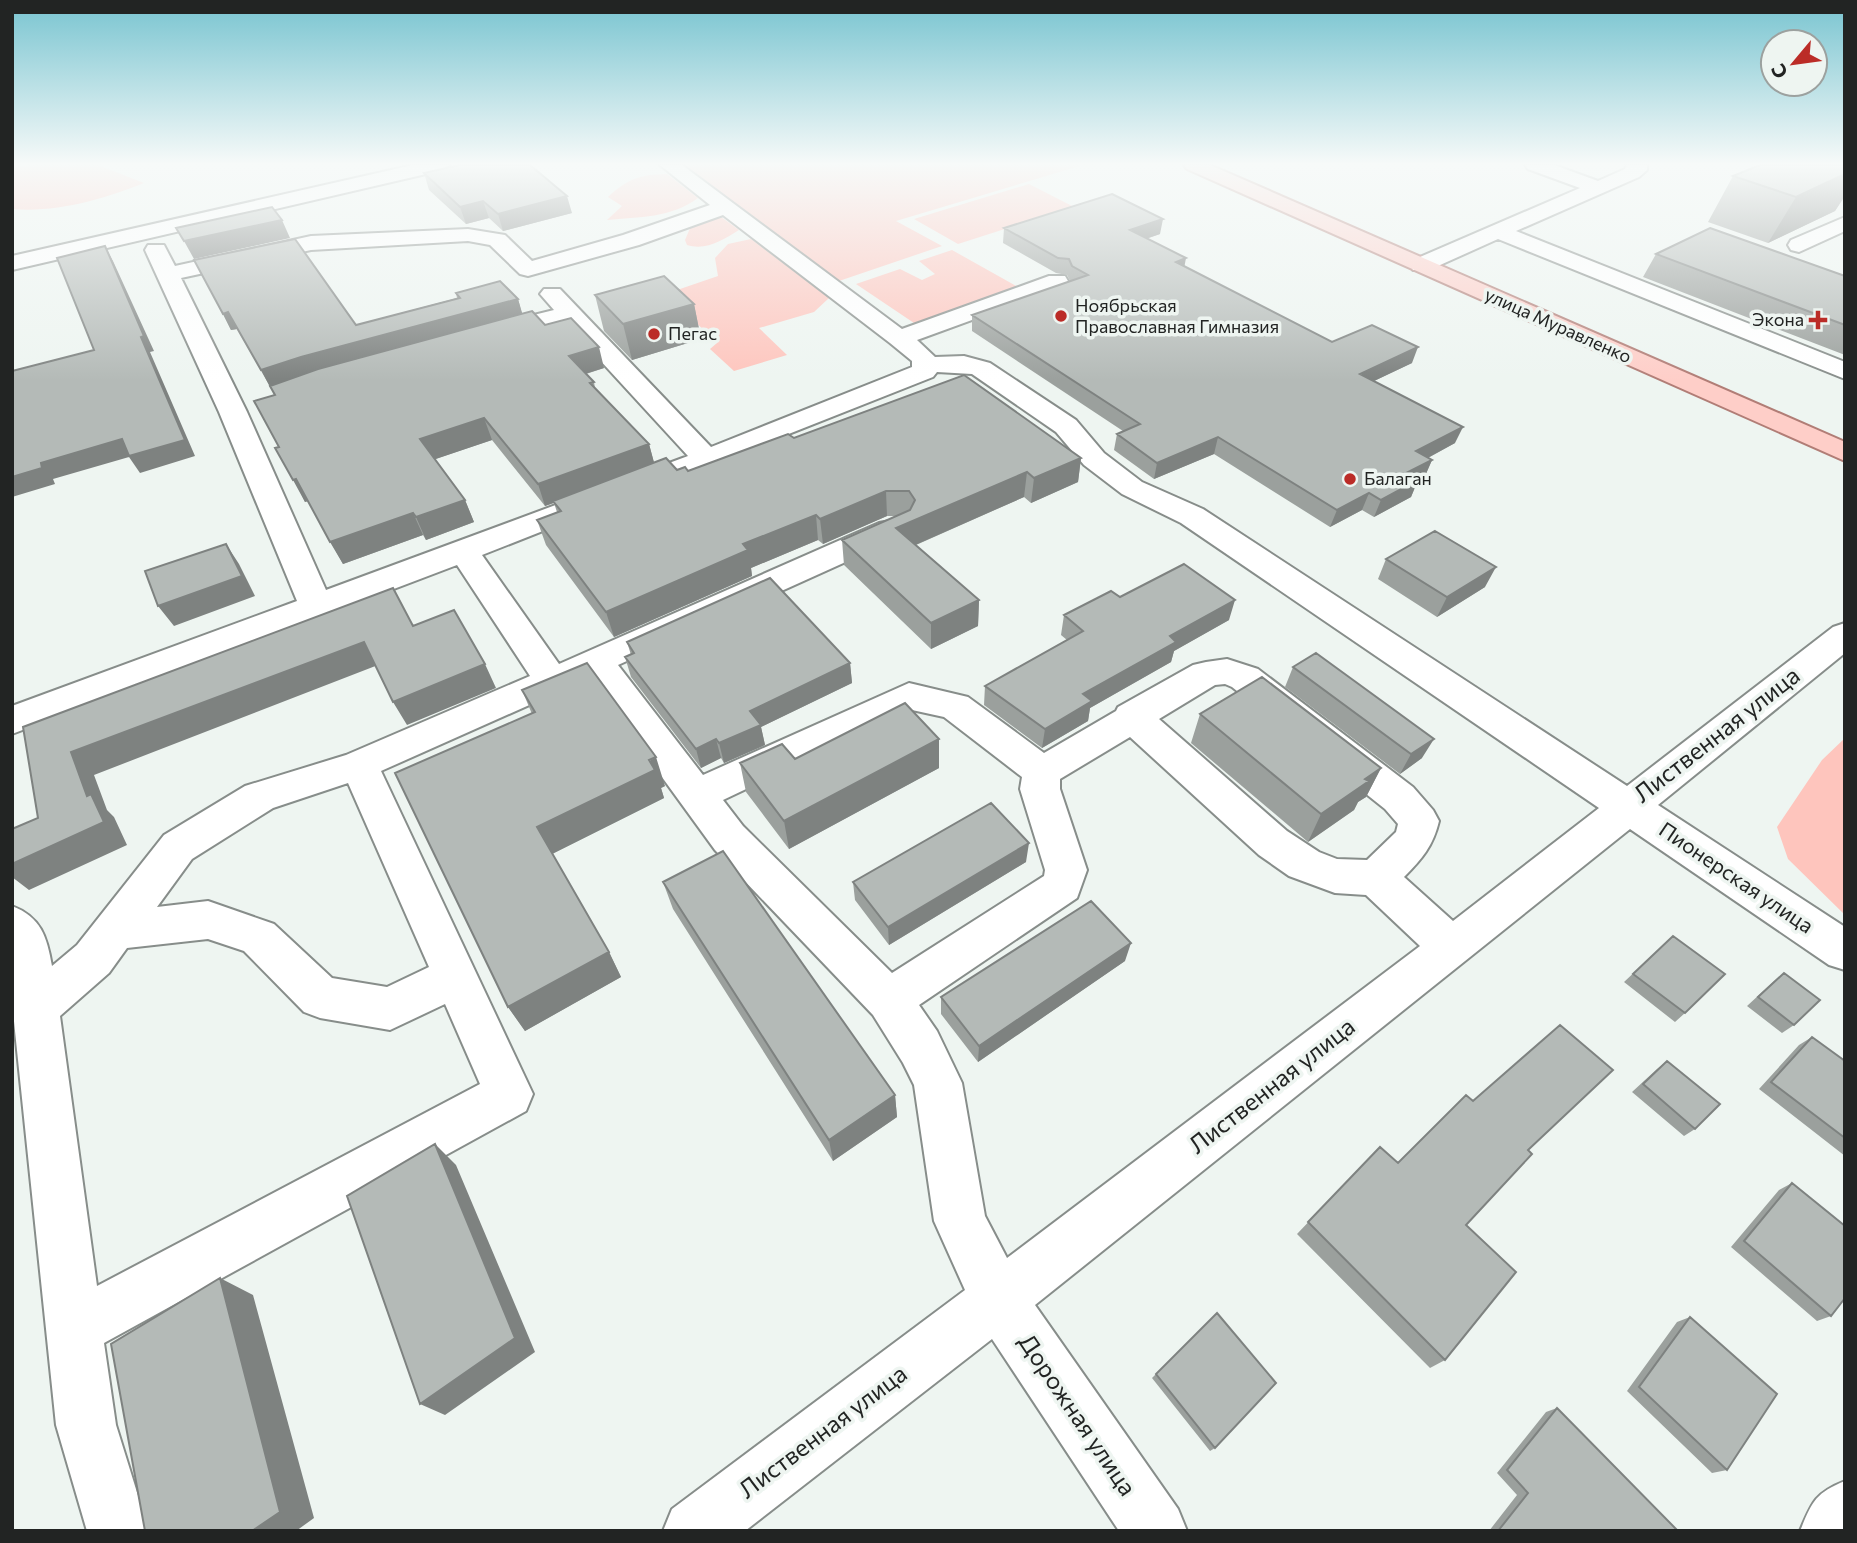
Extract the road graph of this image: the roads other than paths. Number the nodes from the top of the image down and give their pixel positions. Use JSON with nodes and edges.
{"nodes":[{"id":1,"x":129,"y":237,"type":"edge"},
{"id":2,"x":149,"y":237,"type":"edge"},
{"id":3,"x":429,"y":237,"type":"edge"},
{"id":4,"x":480,"y":237,"type":"edge"},
{"id":5,"x":639,"y":237,"type":"edge"},
{"id":6,"x":764,"y":237,"type":"edge"},
{"id":7,"x":1357,"y":237,"type":"edge"},
{"id":8,"x":1487,"y":237,"type":"edge"},
{"id":9,"x":1511,"y":237,"type":"edge"},
{"id":10,"x":1816,"y":237,"type":"edge"},
{"id":11,"x":1799,"y":245,"type":"edge"},
{"id":12,"x":12,"y":263,"type":"edge"},
{"id":13,"x":1421,"y":265,"type":"junction"},
{"id":14,"x":528,"y":269,"type":"junction"},
{"id":15,"x":168,"y":274,"type":"junction"},
{"id":16,"x":1057,"y":281,"type":"dead end"},
{"id":17,"x":569,"y":313,"type":"junction"},
{"id":18,"x":899,"y":338,"type":"junction"},
{"id":19,"x":462,"y":342,"type":"edge"},
{"id":20,"x":926,"y":365,"type":"junction"},
{"id":21,"x":1845,"y":372,"type":"edge"},
{"id":22,"x":258,"y":403,"type":"edge"},
{"id":23,"x":233,"y":412,"type":"junction"},
{"id":24,"x":1845,"y":453,"type":"edge"},
{"id":25,"x":706,"y":459,"type":"junction"},
{"id":26,"x":898,"y":526,"type":"edge"},
{"id":27,"x":463,"y":550,"type":"junction"},
{"id":28,"x":316,"y":606,"type":"junction"},
{"id":29,"x":1845,"y":635,"type":"edge"},
{"id":30,"x":596,"y":661,"type":"junction"},
{"id":31,"x":552,"y":681,"type":"junction"},
{"id":32,"x":1131,"y":716,"type":"junction"},
{"id":33,"x":12,"y":721,"type":"edge"},
{"id":34,"x":359,"y":765,"type":"junction"},
{"id":35,"x":1042,"y":772,"type":"junction"},
{"id":36,"x":696,"y":794,"type":"junction"},
{"id":37,"x":1628,"y":806,"type":"junction"},
{"id":38,"x":1376,"y":878,"type":"junction"},
{"id":39,"x":12,"y":925,"type":"edge"},
{"id":40,"x":116,"y":930,"type":"junction"},
{"id":41,"x":1452,"y":947,"type":"junction"},
{"id":42,"x":1845,"y":951,"type":"edge"},
{"id":43,"x":455,"y":976,"type":"junction"},
{"id":44,"x":889,"y":1000,"type":"junction"},
{"id":45,"x":36,"y":1008,"type":"junction"},
{"id":46,"x":998,"y":1299,"type":"junction"},
{"id":47,"x":75,"y":1328,"type":"junction"},
{"id":48,"x":1845,"y":1512,"type":"edge"},
{"id":49,"x":118,"y":1531,"type":"edge"},
{"id":50,"x":694,"y":1531,"type":"edge"},
{"id":51,"x":1156,"y":1531,"type":"edge"},
{"id":52,"x":1831,"y":1531,"type":"edge"}],
"edges":[{"from":1,"to":12,"type":"street"},
{"from":2,"to":15,"type":"street"},
{"from":3,"to":15,"type":"street"},
{"from":4,"to":14,"type":"street"},
{"from":5,"to":14,"type":"street"},
{"from":6,"to":18,"type":"street"},
{"from":7,"to":13,"type":"main road","name":"улица Муравленко"},
{"from":8,"to":13,"type":"street"},
{"from":9,"to":21,"type":"street"},
{"from":10,"to":11,"type":"street"},
{"from":13,"to":24,"type":"main road","name":"улица Муравленко"},
{"from":14,"to":17,"type":"street"},
{"from":15,"to":23,"type":"street"},
{"from":16,"to":18,"type":"street"},
{"from":17,"to":19,"type":"street"},
{"from":17,"to":25,"type":"street"},
{"from":18,"to":20,"type":"street"},
{"from":20,"to":25,"type":"street"},
{"from":20,"to":37,"type":"street","name":"Пионерская улица"},
{"from":22,"to":23,"type":"street"},
{"from":23,"to":28,"type":"street"},
{"from":25,"to":27,"type":"street"},
{"from":26,"to":30,"type":"street"},
{"from":27,"to":28,"type":"street"},
{"from":27,"to":31,"type":"street"},
{"from":28,"to":33,"type":"street"},
{"from":29,"to":37,"type":"street","name":"Лиственная улица"},
{"from":30,"to":31,"type":"street"},
{"from":30,"to":36,"type":"street","name":"Дорожная улица"},
{"from":31,"to":34,"type":"street"},
{"from":32,"to":35,"type":"street"},
{"from":32,"to":38,"type":"street"},
{"from":32,"to":38,"type":"street"},
{"from":34,"to":40,"type":"street"},
{"from":34,"to":43,"type":"street"},
{"from":35,"to":36,"type":"street"},
{"from":35,"to":44,"type":"street"},
{"from":36,"to":44,"type":"street","name":"Дорожная улица"},
{"from":37,"to":41,"type":"street","name":"Лиственная улица"},
{"from":37,"to":42,"type":"street","name":"Пионерская улица"},
{"from":38,"to":41,"type":"street"},
{"from":39,"to":45,"type":"street"},
{"from":40,"to":43,"type":"street"},
{"from":40,"to":45,"type":"street"},
{"from":41,"to":46,"type":"street","name":"Лиственная улица"},
{"from":43,"to":47,"type":"street"},
{"from":44,"to":46,"type":"street","name":"Дорожная улица"},
{"from":45,"to":47,"type":"street"},
{"from":46,"to":50,"type":"street","name":"Лиственная улица"},
{"from":46,"to":51,"type":"street","name":"Дорожная улица"},
{"from":47,"to":49,"type":"street"},
{"from":48,"to":52,"type":"street"}]}
